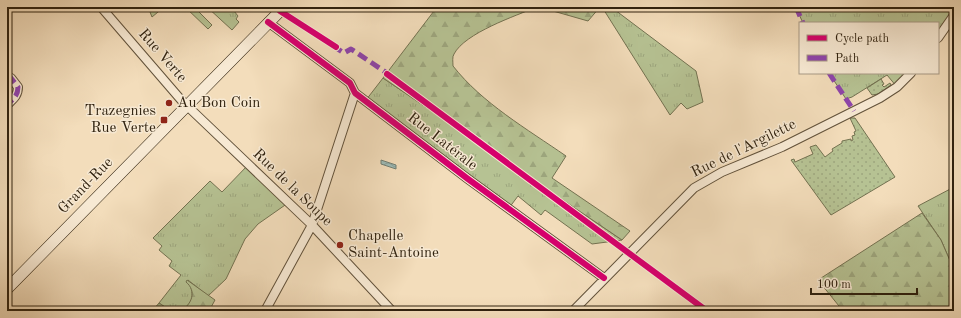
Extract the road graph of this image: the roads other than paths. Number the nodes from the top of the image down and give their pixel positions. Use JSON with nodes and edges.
{"nodes":[{"id":1,"x":102,"y":7,"type":"edge"},
{"id":2,"x":284,"y":7,"type":"edge"},
{"id":3,"x":954,"y":15,"type":"edge"},
{"id":4,"x":268,"y":22,"type":"junction"},
{"id":5,"x":939,"y":37,"type":"edge"},
{"id":6,"x":910,"y":74,"type":"edge"},
{"id":7,"x":7,"y":77,"type":"edge"},
{"id":8,"x":356,"y":93,"type":"junction"},
{"id":9,"x":7,"y":105,"type":"edge"},
{"id":10,"x":186,"y":105,"type":"junction"},
{"id":11,"x":312,"y":226,"type":"junction"},
{"id":12,"x":604,"y":278,"type":"junction"},
{"id":13,"x":7,"y":289,"type":"edge"},
{"id":14,"x":265,"y":311,"type":"edge"},
{"id":15,"x":392,"y":311,"type":"edge"},
{"id":16,"x":573,"y":311,"type":"edge"}],
"edges":[{"from":1,"to":10,"type":"street","name":"Rue Verte"},
{"from":2,"to":4,"type":"main road","name":"Grand-Rue"},
{"from":3,"to":5,"type":"street"},
{"from":4,"to":8,"type":"street","name":"Rue Latérale"},
{"from":4,"to":10,"type":"main road","name":"Grand-Rue"},
{"from":6,"to":12,"type":"street","name":"Rue de l'Argilette"},
{"from":7,"to":9,"type":"street"},
{"from":8,"to":11,"type":"street"},
{"from":8,"to":12,"type":"street","name":"Rue Latérale"},
{"from":10,"to":11,"type":"street","name":"Rue de la Soupe"},
{"from":10,"to":13,"type":"main road","name":"Grand-Rue"},
{"from":11,"to":14,"type":"street"},
{"from":11,"to":15,"type":"street","name":"Rue de la Soupe"},
{"from":12,"to":16,"type":"street","name":"Rue de l'Argilette"}]}
